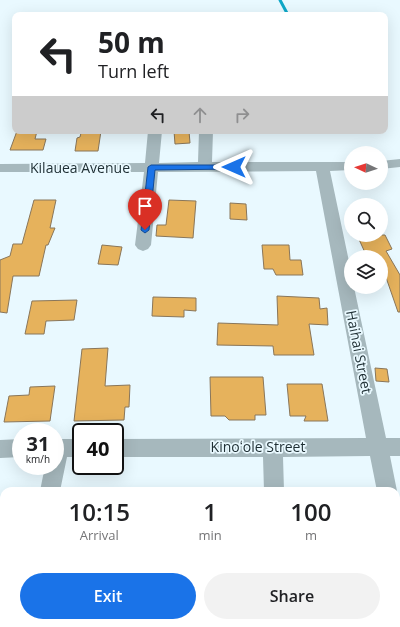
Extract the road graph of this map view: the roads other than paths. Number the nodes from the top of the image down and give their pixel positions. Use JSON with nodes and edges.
{"nodes":[{"id":1,"x":155,"y":134,"type":"edge"},
{"id":2,"x":206,"y":134,"type":"edge"},
{"id":3,"x":400,"y":163,"type":"edge"},
{"id":4,"x":388,"y":164,"type":"edge"},
{"id":5,"x":344,"y":166,"type":"edge"},
{"id":6,"x":151,"y":167,"type":"junction"},
{"id":7,"x":205,"y":167,"type":"junction"},
{"id":8,"x":322,"y":167,"type":"junction"},
{"id":9,"x":0,"y":168,"type":"edge"},
{"id":10,"x":143,"y":245,"type":"dead end"},
{"id":11,"x":273,"y":447,"type":"junction"},
{"id":12,"x":378,"y":447,"type":"junction"},
{"id":13,"x":400,"y":447,"type":"edge"},
{"id":14,"x":12,"y":448,"type":"edge"},
{"id":15,"x":124,"y":448,"type":"edge"},
{"id":16,"x":0,"y":449,"type":"edge"},
{"id":17,"x":53,"y":475,"type":"edge"},
{"id":18,"x":51,"y":487,"type":"edge"},
{"id":19,"x":274,"y":487,"type":"edge"},
{"id":20,"x":386,"y":487,"type":"edge"}],
"edges":[{"from":1,"to":6,"type":"street"},
{"from":2,"to":7,"type":"street"},
{"from":3,"to":4,"type":"street"},
{"from":5,"to":8,"type":"street","name":"Kilauea Avenue"},
{"from":6,"to":7,"type":"street","name":"Kilauea Avenue"},
{"from":6,"to":9,"type":"street","name":"Kilauea Avenue"},
{"from":6,"to":10,"type":"street"},
{"from":7,"to":8,"type":"street","name":"Kilauea Avenue"},
{"from":8,"to":12,"type":"street","name":"Haihai Street"},
{"from":11,"to":12,"type":"street","name":"Kinoʻole Street"},
{"from":11,"to":15,"type":"street","name":"Kinoʻole Street"},
{"from":11,"to":19,"type":"street"},
{"from":12,"to":13,"type":"street","name":"Kinoʻole Street"},
{"from":12,"to":20,"type":"street","name":"Haihai Street"},
{"from":14,"to":16,"type":"street"},
{"from":17,"to":18,"type":"street"}]}
